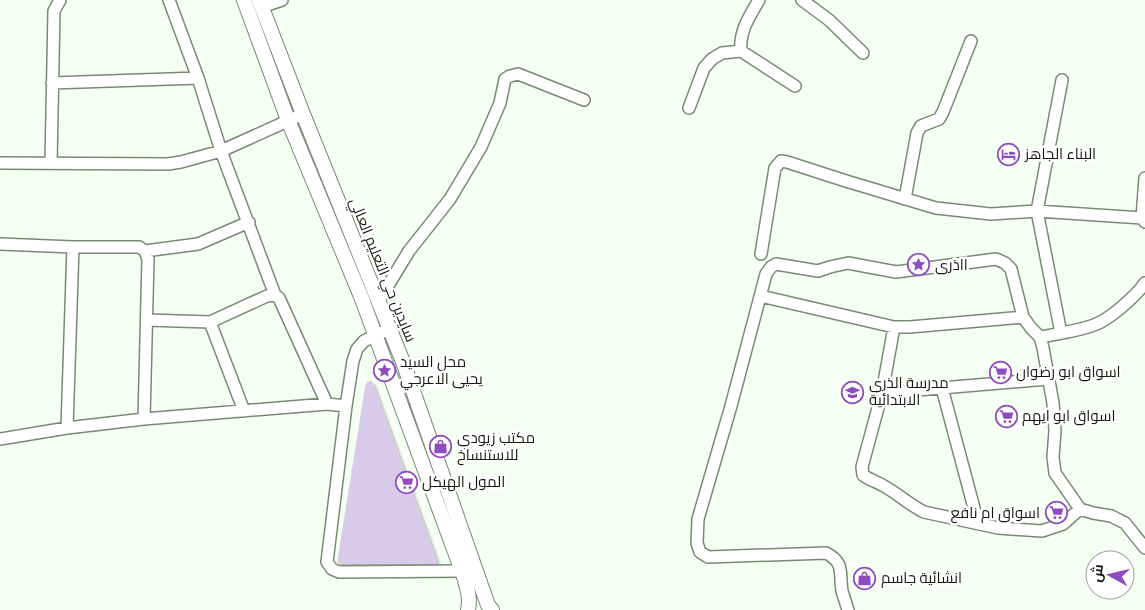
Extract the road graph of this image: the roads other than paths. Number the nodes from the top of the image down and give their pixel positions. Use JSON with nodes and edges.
{"nodes":[{"id":1,"x":60,"y":0,"type":"edge"},
{"id":2,"x":169,"y":0,"type":"edge"},
{"id":3,"x":244,"y":0,"type":"edge"},
{"id":4,"x":282,"y":0,"type":"edge"},
{"id":5,"x":759,"y":0,"type":"edge"},
{"id":6,"x":802,"y":0,"type":"edge"},
{"id":7,"x":260,"y":3,"type":"edge"},
{"id":8,"x":971,"y":41,"type":"dead end"},
{"id":9,"x":741,"y":52,"type":"junction"},
{"id":10,"x":862,"y":53,"type":"dead end"},
{"id":11,"x":198,"y":78,"type":"junction"},
{"id":12,"x":1062,"y":80,"type":"dead end"},
{"id":13,"x":52,"y":83,"type":"junction"},
{"id":14,"x":795,"y":86,"type":"dead end"},
{"id":15,"x":584,"y":100,"type":"dead end"},
{"id":16,"x":689,"y":108,"type":"dead end"},
{"id":17,"x":303,"y":114,"type":"junction"},
{"id":18,"x":288,"y":120,"type":"junction"},
{"id":19,"x":221,"y":151,"type":"junction"},
{"id":20,"x":0,"y":163,"type":"edge"},
{"id":21,"x":51,"y":163,"type":"junction"},
{"id":22,"x":1145,"y":178,"type":"edge"},
{"id":23,"x":905,"y":199,"type":"junction"},
{"id":24,"x":1037,"y":211,"type":"junction"},
{"id":25,"x":1144,"y":220,"type":"edge"},
{"id":26,"x":248,"y":222,"type":"junction"},
{"id":27,"x":0,"y":244,"type":"edge"},
{"id":28,"x":73,"y":247,"type":"junction"},
{"id":29,"x":145,"y":251,"type":"junction"},
{"id":30,"x":760,"y":254,"type":"dead end"},
{"id":31,"x":1145,"y":283,"type":"edge"},
{"id":32,"x":275,"y":295,"type":"junction"},
{"id":33,"x":760,"y":296,"type":"junction"},
{"id":34,"x":378,"y":302,"type":"junction"},
{"id":35,"x":1023,"y":317,"type":"junction"},
{"id":36,"x":147,"y":320,"type":"junction"},
{"id":37,"x":210,"y":322,"type":"junction"},
{"id":38,"x":894,"y":327,"type":"junction"},
{"id":39,"x":389,"y":329,"type":"junction"},
{"id":40,"x":1061,"y":333,"type":"junction"},
{"id":41,"x":375,"y":335,"type":"junction"},
{"id":42,"x":1040,"y":336,"type":"junction"},
{"id":43,"x":1048,"y":379,"type":"junction"},
{"id":44,"x":942,"y":388,"type":"junction"},
{"id":45,"x":882,"y":393,"type":"junction"},
{"id":46,"x":328,"y":404,"type":"junction"},
{"id":47,"x":346,"y":406,"type":"junction"},
{"id":48,"x":244,"y":411,"type":"junction"},
{"id":49,"x":144,"y":419,"type":"junction"},
{"id":50,"x":67,"y":428,"type":"junction"},
{"id":51,"x":0,"y":439,"type":"edge"},
{"id":52,"x":1080,"y":508,"type":"junction"},
{"id":53,"x":978,"y":523,"type":"junction"},
{"id":54,"x":1145,"y":548,"type":"edge"},
{"id":55,"x":462,"y":571,"type":"junction"},
{"id":56,"x":468,"y":610,"type":"edge"},
{"id":57,"x":492,"y":610,"type":"edge"},
{"id":58,"x":848,"y":610,"type":"edge"}],
"edges":[{"from":1,"to":13,"type":"street"},
{"from":2,"to":11,"type":"street"},
{"from":3,"to":18,"type":"main road","name":"سايدين حي التعليم العالي"},
{"from":4,"to":7,"type":"street"},
{"from":5,"to":9,"type":"street"},
{"from":6,"to":10,"type":"street"},
{"from":7,"to":17,"type":"main road","name":"سايدين حي التعليم العالي"},
{"from":8,"to":23,"type":"street"},
{"from":9,"to":14,"type":"street"},
{"from":9,"to":16,"type":"street"},
{"from":11,"to":13,"type":"street"},
{"from":11,"to":19,"type":"street"},
{"from":12,"to":24,"type":"street"},
{"from":13,"to":21,"type":"street"},
{"from":15,"to":34,"type":"street"},
{"from":17,"to":18,"type":"street"},
{"from":17,"to":34,"type":"main road","name":"سايدين حي التعليم العالي"},
{"from":18,"to":19,"type":"street"},
{"from":18,"to":41,"type":"main road","name":"سايدين حي التعليم العالي"},
{"from":19,"to":21,"type":"street"},
{"from":19,"to":26,"type":"street"},
{"from":20,"to":21,"type":"street"},
{"from":22,"to":25,"type":"street"},
{"from":23,"to":24,"type":"street"},
{"from":23,"to":30,"type":"street"},
{"from":24,"to":25,"type":"street"},
{"from":24,"to":40,"type":"street"},
{"from":26,"to":29,"type":"street"},
{"from":26,"to":32,"type":"street"},
{"from":27,"to":28,"type":"street"},
{"from":28,"to":29,"type":"street"},
{"from":28,"to":50,"type":"street"},
{"from":29,"to":36,"type":"street"},
{"from":31,"to":40,"type":"street"},
{"from":32,"to":37,"type":"street"},
{"from":32,"to":46,"type":"street"},
{"from":33,"to":35,"type":"street"},
{"from":33,"to":38,"type":"street"},
{"from":33,"to":58,"type":"street"},
{"from":34,"to":39,"type":"main road","name":"سايدين حي التعليم العالي"},
{"from":35,"to":38,"type":"street"},
{"from":35,"to":42,"type":"street"},
{"from":36,"to":37,"type":"street"},
{"from":36,"to":49,"type":"street"},
{"from":37,"to":48,"type":"street"},
{"from":38,"to":45,"type":"street"},
{"from":39,"to":41,"type":"street"},
{"from":39,"to":57,"type":"main road","name":"سايدين حي التعليم العالي"},
{"from":40,"to":42,"type":"street"},
{"from":41,"to":47,"type":"street"},
{"from":41,"to":55,"type":"main road","name":"سايدين حي التعليم العالي"},
{"from":42,"to":43,"type":"street"},
{"from":43,"to":44,"type":"street"},
{"from":43,"to":52,"type":"street"},
{"from":44,"to":45,"type":"street"},
{"from":44,"to":53,"type":"street"},
{"from":45,"to":53,"type":"street"},
{"from":46,"to":47,"type":"street"},
{"from":46,"to":48,"type":"street"},
{"from":47,"to":55,"type":"street"},
{"from":48,"to":49,"type":"street"},
{"from":49,"to":50,"type":"street"},
{"from":50,"to":51,"type":"street"},
{"from":52,"to":53,"type":"street"},
{"from":52,"to":54,"type":"street"},
{"from":55,"to":56,"type":"main road","name":"سايدين حي التعليم العالي"}]}
